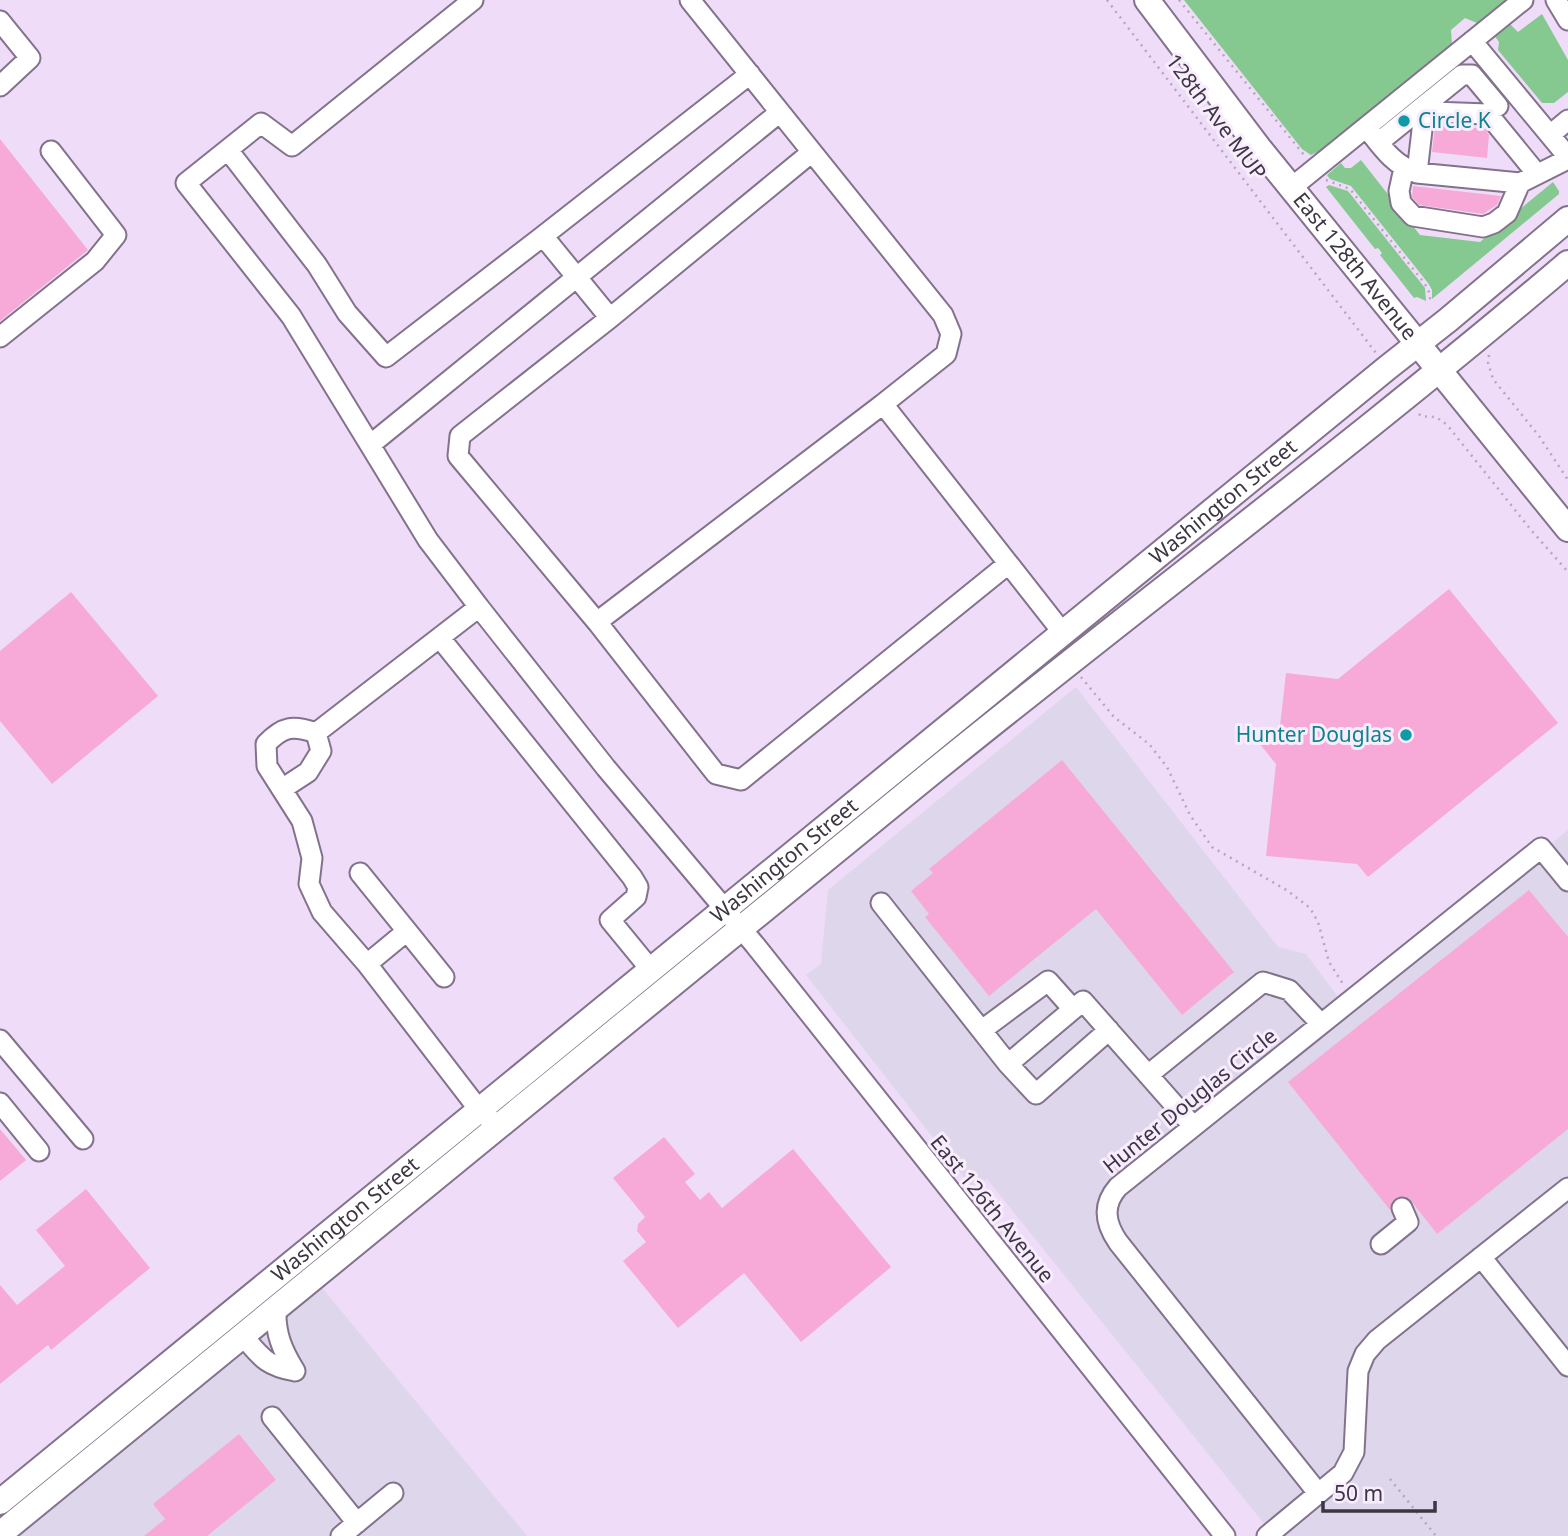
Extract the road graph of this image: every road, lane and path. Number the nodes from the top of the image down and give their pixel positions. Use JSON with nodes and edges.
{"nodes":[{"id":1,"x":473,"y":0,"type":"edge"},
{"id":2,"x":690,"y":0,"type":"edge"},
{"id":3,"x":1107,"y":0,"type":"edge"},
{"id":4,"x":1147,"y":0,"type":"edge"},
{"id":5,"x":1179,"y":0,"type":"edge"},
{"id":6,"x":1522,"y":0,"type":"edge"},
{"id":7,"x":1556,"y":0,"type":"edge"},
{"id":8,"x":1568,"y":20,"type":"edge"},
{"id":9,"x":0,"y":21,"type":"edge"},
{"id":10,"x":1472,"y":41,"type":"junction"},
{"id":11,"x":750,"y":74,"type":"junction"},
{"id":12,"x":0,"y":86,"type":"edge"},
{"id":13,"x":1515,"y":92,"type":"junction"},
{"id":14,"x":1493,"y":110,"type":"junction"},
{"id":15,"x":780,"y":112,"type":"junction"},
{"id":16,"x":1568,"y":120,"type":"edge"},
{"id":17,"x":1372,"y":135,"type":"junction"},
{"id":18,"x":1550,"y":135,"type":"junction"},
{"id":19,"x":228,"y":150,"type":"junction"},
{"id":20,"x":51,"y":151,"type":"dead end"},
{"id":21,"x":813,"y":152,"type":"junction"},
{"id":22,"x":1304,"y":155,"type":"dead end"},
{"id":23,"x":1568,"y":158,"type":"edge"},
{"id":24,"x":1410,"y":170,"type":"junction"},
{"id":25,"x":1537,"y":174,"type":"junction"},
{"id":26,"x":1325,"y":180,"type":"dead end"},
{"id":27,"x":1520,"y":183,"type":"junction"},
{"id":28,"x":1291,"y":188,"type":"junction"},
{"id":29,"x":1568,"y":219,"type":"edge"},
{"id":30,"x":543,"y":236,"type":"junction"},
{"id":31,"x":1568,"y":263,"type":"edge"},
{"id":32,"x":576,"y":276,"type":"junction"},
{"id":33,"x":1430,"y":304,"type":"dead end"},
{"id":34,"x":610,"y":318,"type":"junction"},
{"id":35,"x":0,"y":337,"type":"edge"},
{"id":36,"x":1418,"y":344,"type":"junction"},
{"id":37,"x":1376,"y":353,"type":"dead end"},
{"id":38,"x":1489,"y":354,"type":"dead end"},
{"id":39,"x":1439,"y":370,"type":"junction"},
{"id":40,"x":883,"y":404,"type":"junction"},
{"id":41,"x":1419,"y":414,"type":"dead end"},
{"id":42,"x":370,"y":445,"type":"junction"},
{"id":43,"x":1568,"y":480,"type":"edge"},
{"id":44,"x":1568,"y":529,"type":"edge"},
{"id":45,"x":1008,"y":564,"type":"junction"},
{"id":46,"x":1568,"y":572,"type":"edge"},
{"id":47,"x":479,"y":607,"type":"junction"},
{"id":48,"x":597,"y":622,"type":"junction"},
{"id":49,"x":1063,"y":633,"type":"junction"},
{"id":50,"x":440,"y":638,"type":"junction"},
{"id":51,"x":1079,"y":674,"type":"dead end"},
{"id":52,"x":316,"y":733,"type":"junction"},
{"id":53,"x":282,"y":789,"type":"junction"},
{"id":54,"x":360,"y":873,"type":"dead end"},
{"id":55,"x":1565,"y":873,"type":"edge"},
{"id":56,"x":881,"y":902,"type":"dead end"},
{"id":57,"x":725,"y":909,"type":"junction"},
{"id":58,"x":742,"y":928,"type":"junction"},
{"id":59,"x":407,"y":931,"type":"junction"},
{"id":60,"x":367,"y":964,"type":"junction"},
{"id":61,"x":651,"y":970,"type":"junction"},
{"id":62,"x":444,"y":976,"type":"dead end"},
{"id":63,"x":1346,"y":990,"type":"dead end"},
{"id":64,"x":1073,"y":1009,"type":"junction"},
{"id":65,"x":1321,"y":1024,"type":"junction"},
{"id":66,"x":982,"y":1030,"type":"junction"},
{"id":67,"x":1109,"y":1030,"type":"junction"},
{"id":68,"x":0,"y":1040,"type":"edge"},
{"id":69,"x":1008,"y":1064,"type":"junction"},
{"id":70,"x":1148,"y":1075,"type":"junction"},
{"id":71,"x":0,"y":1103,"type":"edge"},
{"id":72,"x":480,"y":1111,"type":"junction"},
{"id":73,"x":1193,"y":1126,"type":"junction"},
{"id":74,"x":499,"y":1127,"type":"junction"},
{"id":75,"x":83,"y":1139,"type":"dead end"},
{"id":76,"x":39,"y":1151,"type":"dead end"},
{"id":77,"x":1567,"y":1191,"type":"edge"},
{"id":78,"x":1402,"y":1208,"type":"dead end"},
{"id":79,"x":1381,"y":1244,"type":"dead end"},
{"id":80,"x":1481,"y":1257,"type":"junction"},
{"id":81,"x":276,"y":1309,"type":"junction"},
{"id":82,"x":226,"y":1317,"type":"junction"},
{"id":83,"x":243,"y":1336,"type":"junction"},
{"id":84,"x":1568,"y":1366,"type":"edge"},
{"id":85,"x":272,"y":1417,"type":"dead end"},
{"id":86,"x":1390,"y":1479,"type":"dead end"},
{"id":87,"x":393,"y":1493,"type":"dead end"},
{"id":88,"x":1318,"y":1493,"type":"junction"},
{"id":89,"x":6,"y":1515,"type":"edge"},
{"id":90,"x":357,"y":1523,"type":"junction"},
{"id":91,"x":341,"y":1536,"type":"edge"},
{"id":92,"x":1225,"y":1536,"type":"edge"},
{"id":93,"x":1267,"y":1536,"type":"edge"},
{"id":94,"x":1436,"y":1536,"type":"edge"}],
"edges":[{"from":1,"to":19,"type":"street"},
{"from":2,"to":11,"type":"street"},
{"from":3,"to":37,"type":"path","name":"128th Ave MUP"},
{"from":4,"to":28,"type":"main road","name":"East 128th Avenue"},
{"from":5,"to":22,"type":"path","name":"128th Ave MUP"},
{"from":6,"to":10,"type":"street"},
{"from":7,"to":8,"type":"street"},
{"from":9,"to":12,"type":"street"},
{"from":10,"to":13,"type":"street"},
{"from":10,"to":17,"type":"street"},
{"from":11,"to":15,"type":"street"},
{"from":11,"to":30,"type":"street"},
{"from":13,"to":14,"type":"street"},
{"from":13,"to":18,"type":"street"},
{"from":14,"to":17,"type":"street"},
{"from":14,"to":24,"type":"street"},
{"from":14,"to":25,"type":"street"},
{"from":15,"to":21,"type":"street"},
{"from":15,"to":32,"type":"street"},
{"from":16,"to":18,"type":"street"},
{"from":17,"to":24,"type":"street"},
{"from":17,"to":28,"type":"street"},
{"from":18,"to":23,"type":"street"},
{"from":19,"to":30,"type":"street"},
{"from":19,"to":42,"type":"street","name":"East 126th Avenue"},
{"from":20,"to":35,"type":"street"},
{"from":21,"to":34,"type":"street"},
{"from":21,"to":40,"type":"street"},
{"from":23,"to":25,"type":"street"},
{"from":24,"to":27,"type":"street"},
{"from":24,"to":27,"type":"street"},
{"from":25,"to":27,"type":"street"},
{"from":26,"to":33,"type":"path"},
{"from":28,"to":36,"type":"main road","name":"East 128th Avenue"},
{"from":29,"to":36,"type":"main road","name":"Washington Street"},
{"from":30,"to":32,"type":"street"},
{"from":31,"to":39,"type":"main road","name":"Washington Street"},
{"from":32,"to":34,"type":"street"},
{"from":32,"to":42,"type":"street"},
{"from":34,"to":48,"type":"street"},
{"from":36,"to":39,"type":"main road","name":"East 128th Avenue"},
{"from":36,"to":49,"type":"main road","name":"Washington Street"},
{"from":38,"to":43,"type":"path"},
{"from":39,"to":44,"type":"main road","name":"East 128th Avenue"},
{"from":39,"to":58,"type":"main road","name":"Washington Street"},
{"from":40,"to":45,"type":"street"},
{"from":40,"to":48,"type":"street"},
{"from":41,"to":46,"type":"path"},
{"from":42,"to":47,"type":"street","name":"East 126th Avenue"},
{"from":45,"to":48,"type":"street"},
{"from":45,"to":49,"type":"street"},
{"from":47,"to":50,"type":"street"},
{"from":47,"to":57,"type":"street","name":"East 126th Avenue"},
{"from":49,"to":57,"type":"main road","name":"Washington Street"},
{"from":50,"to":52,"type":"street"},
{"from":50,"to":61,"type":"street"},
{"from":51,"to":63,"type":"path"},
{"from":52,"to":53,"type":"street"},
{"from":52,"to":53,"type":"street"},
{"from":53,"to":60,"type":"street"},
{"from":54,"to":59,"type":"street"},
{"from":55,"to":65,"type":"street","name":"Hunter Douglas Circle"},
{"from":56,"to":66,"type":"street"},
{"from":57,"to":58,"type":"street","name":"East 126th Avenue"},
{"from":57,"to":61,"type":"main road","name":"Washington Street"},
{"from":58,"to":74,"type":"main road","name":"Washington Street"},
{"from":58,"to":92,"type":"street","name":"East 126th Avenue"},
{"from":59,"to":60,"type":"street"},
{"from":59,"to":62,"type":"street"},
{"from":60,"to":72,"type":"street"},
{"from":61,"to":72,"type":"main road","name":"Washington Street"},
{"from":64,"to":66,"type":"street"},
{"from":64,"to":67,"type":"street"},
{"from":64,"to":69,"type":"street"},
{"from":65,"to":70,"type":"street"},
{"from":65,"to":73,"type":"street","name":"Hunter Douglas Circle"},
{"from":66,"to":69,"type":"street"},
{"from":67,"to":69,"type":"street"},
{"from":67,"to":70,"type":"street"},
{"from":68,"to":75,"type":"street"},
{"from":70,"to":73,"type":"street"},
{"from":71,"to":76,"type":"street"},
{"from":72,"to":74,"type":"street"},
{"from":72,"to":82,"type":"main road","name":"Washington Street"},
{"from":73,"to":88,"type":"street","name":"Hunter Douglas Circle"},
{"from":74,"to":81,"type":"main road","name":"Washington Street"},
{"from":77,"to":80,"type":"street"},
{"from":78,"to":79,"type":"street"},
{"from":80,"to":84,"type":"street"},
{"from":80,"to":88,"type":"street"},
{"from":81,"to":83,"type":"main road","name":"Washington Street"},
{"from":81,"to":83,"type":"street"},
{"from":82,"to":83,"type":"main road"},
{"from":82,"to":89,"type":"main road","name":"Washington Street"},
{"from":83,"to":89,"type":"main road","name":"Washington Street"},
{"from":85,"to":90,"type":"street"},
{"from":86,"to":94,"type":"path"},
{"from":87,"to":90,"type":"street"},
{"from":88,"to":93,"type":"street"},
{"from":90,"to":91,"type":"street"}]}
